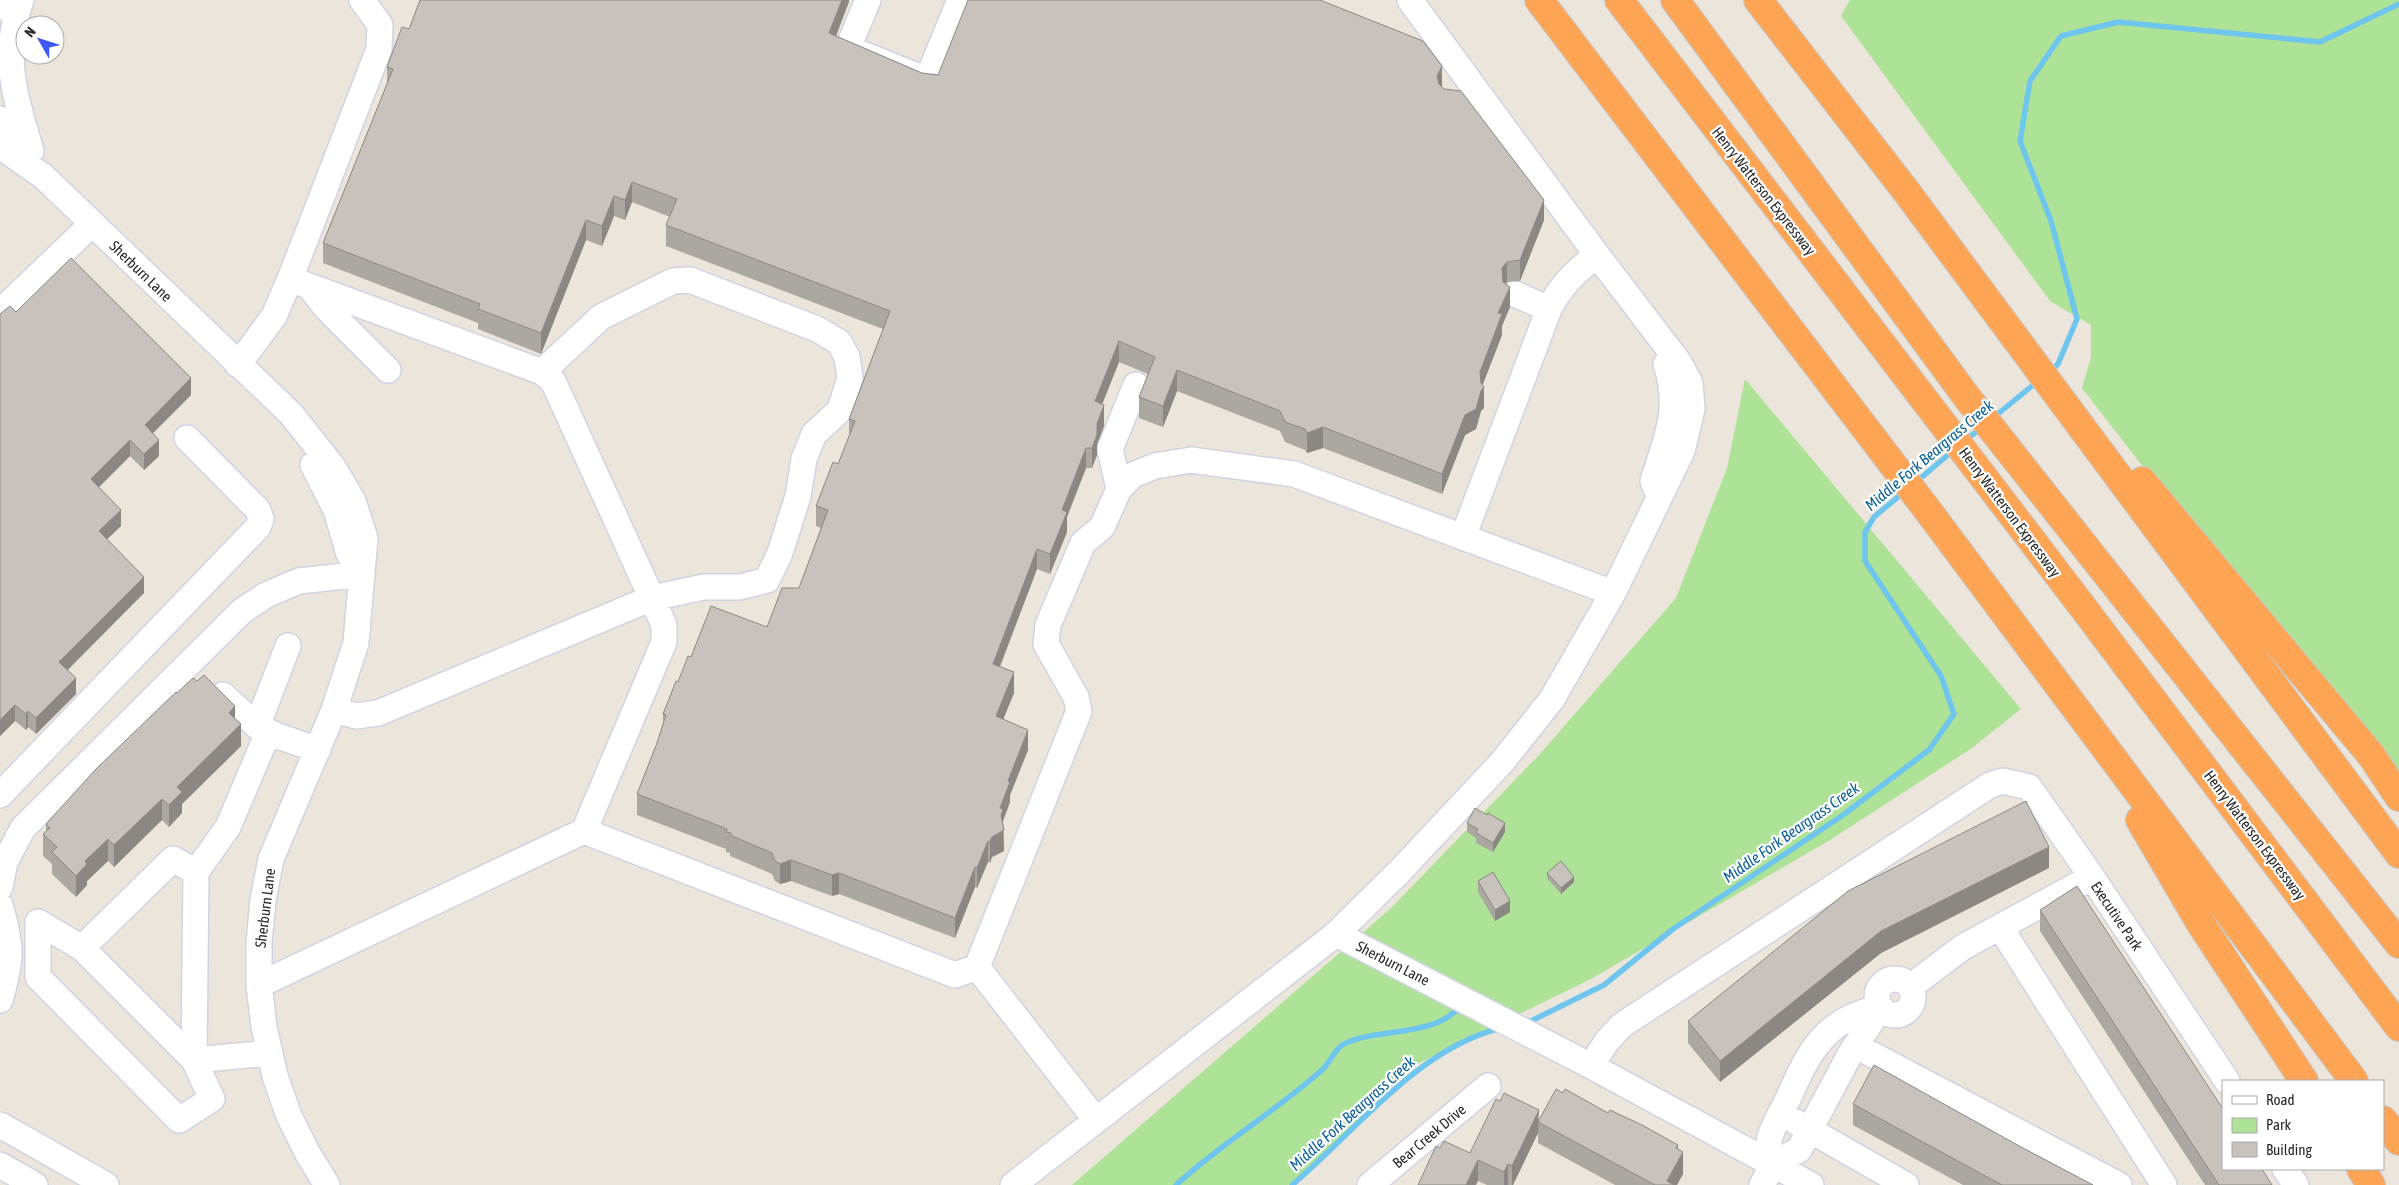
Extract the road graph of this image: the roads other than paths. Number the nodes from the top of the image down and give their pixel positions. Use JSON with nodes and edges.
{"nodes":[{"id":1,"x":2,"y":0,"type":"edge"},
{"id":2,"x":21,"y":0,"type":"edge"},
{"id":3,"x":362,"y":0,"type":"edge"},
{"id":4,"x":868,"y":0,"type":"edge"},
{"id":5,"x":960,"y":0,"type":"edge"},
{"id":6,"x":1410,"y":0,"type":"edge"},
{"id":7,"x":1539,"y":0,"type":"edge"},
{"id":8,"x":1619,"y":0,"type":"edge"},
{"id":9,"x":1675,"y":0,"type":"edge"},
{"id":10,"x":1758,"y":0,"type":"edge"},
{"id":11,"x":0,"y":7,"type":"edge"},
{"id":12,"x":1451,"y":97,"type":"edge"},
{"id":13,"x":1482,"y":97,"type":"junction"},
{"id":14,"x":0,"y":119,"type":"edge"},
{"id":15,"x":0,"y":146,"type":"edge"},
{"id":16,"x":31,"y":151,"type":"junction"},
{"id":17,"x":44,"y":177,"type":"junction"},
{"id":18,"x":92,"y":224,"type":"junction"},
{"id":19,"x":1597,"y":255,"type":"junction"},
{"id":20,"x":300,"y":283,"type":"junction"},
{"id":21,"x":1515,"y":294,"type":"dead end"},
{"id":22,"x":1549,"y":309,"type":"junction"},
{"id":23,"x":0,"y":312,"type":"edge"},
{"id":24,"x":238,"y":365,"type":"junction"},
{"id":25,"x":388,"y":370,"type":"dead end"},
{"id":26,"x":542,"y":372,"type":"junction"},
{"id":27,"x":1136,"y":385,"type":"dead end"},
{"id":28,"x":2070,"y":405,"type":"junction"},
{"id":29,"x":187,"y":438,"type":"dead end"},
{"id":30,"x":1119,"y":490,"type":"junction"},
{"id":31,"x":1463,"y":537,"type":"junction"},
{"id":32,"x":362,"y":574,"type":"junction"},
{"id":33,"x":1613,"y":593,"type":"junction"},
{"id":34,"x":652,"y":598,"type":"junction"},
{"id":35,"x":288,"y":646,"type":"dead end"},
{"id":36,"x":223,"y":695,"type":"edge"},
{"id":37,"x":2072,"y":704,"type":"junction"},
{"id":38,"x":334,"y":710,"type":"junction"},
{"id":39,"x":266,"y":730,"type":"junction"},
{"id":40,"x":318,"y":750,"type":"junction"},
{"id":41,"x":0,"y":795,"type":"edge"},
{"id":42,"x":2399,"y":796,"type":"edge"},
{"id":43,"x":584,"y":831,"type":"junction"},
{"id":44,"x":2399,"y":854,"type":"edge"},
{"id":45,"x":196,"y":872,"type":"junction"},
{"id":46,"x":2092,"y":877,"type":"junction"},
{"id":47,"x":0,"y":887,"type":"edge"},
{"id":48,"x":1,"y":914,"type":"edge"},
{"id":49,"x":38,"y":922,"type":"junction"},
{"id":50,"x":2000,"y":927,"type":"junction"},
{"id":51,"x":1336,"y":934,"type":"junction"},
{"id":52,"x":2399,"y":944,"type":"edge"},
{"id":53,"x":82,"y":948,"type":"junction"},
{"id":54,"x":977,"y":967,"type":"junction"},
{"id":55,"x":259,"y":985,"type":"junction"},
{"id":56,"x":0,"y":1000,"type":"edge"},
{"id":57,"x":1880,"y":1008,"type":"junction"},
{"id":58,"x":2399,"y":1027,"type":"edge"},
{"id":59,"x":1856,"y":1046,"type":"junction"},
{"id":60,"x":270,"y":1053,"type":"junction"},
{"id":61,"x":194,"y":1060,"type":"junction"},
{"id":62,"x":1591,"y":1066,"type":"junction"},
{"id":63,"x":2226,"y":1080,"type":"edge"},
{"id":64,"x":2303,"y":1080,"type":"edge"},
{"id":65,"x":2353,"y":1080,"type":"edge"},
{"id":66,"x":1488,"y":1086,"type":"dead end"},
{"id":67,"x":1781,"y":1113,"type":"junction"},
{"id":68,"x":1096,"y":1120,"type":"junction"},
{"id":69,"x":2384,"y":1121,"type":"edge"},
{"id":70,"x":0,"y":1125,"type":"edge"},
{"id":71,"x":1810,"y":1130,"type":"junction"},
{"id":72,"x":2399,"y":1141,"type":"edge"},
{"id":73,"x":0,"y":1165,"type":"edge"},
{"id":74,"x":2286,"y":1170,"type":"edge"},
{"id":75,"x":2362,"y":1170,"type":"edge"},
{"id":76,"x":1767,"y":1174,"type":"edge"},
{"id":77,"x":35,"y":1185,"type":"edge"},
{"id":78,"x":106,"y":1185,"type":"edge"},
{"id":79,"x":327,"y":1185,"type":"edge"},
{"id":80,"x":1013,"y":1185,"type":"edge"},
{"id":81,"x":1370,"y":1185,"type":"edge"},
{"id":82,"x":1811,"y":1185,"type":"edge"},
{"id":83,"x":1906,"y":1185,"type":"edge"},
{"id":84,"x":2119,"y":1185,"type":"edge"},
{"id":85,"x":2164,"y":1185,"type":"edge"},
{"id":86,"x":2296,"y":1185,"type":"edge"},
{"id":87,"x":2371,"y":1185,"type":"edge"}],
"edges":[{"from":1,"to":11,"type":"street"},
{"from":2,"to":16,"type":"street"},
{"from":3,"to":20,"type":"street"},
{"from":4,"to":5,"type":"street"},
{"from":6,"to":13,"type":"street"},
{"from":7,"to":37,"type":"highway"},
{"from":8,"to":58,"type":"highway","name":"Henry Watterson Expressway"},
{"from":9,"to":52,"type":"highway"},
{"from":10,"to":28,"type":"highway"},
{"from":12,"to":13,"type":"street"},
{"from":13,"to":19,"type":"street"},
{"from":14,"to":16,"type":"street","name":"Sherburn Lane"},
{"from":15,"to":17,"type":"street","name":"Sherburn Lane"},
{"from":16,"to":17,"type":"street","name":"Sherburn Lane"},
{"from":17,"to":18,"type":"street","name":"Sherburn Lane"},
{"from":18,"to":23,"type":"street"},
{"from":18,"to":24,"type":"street","name":"Sherburn Lane"},
{"from":19,"to":22,"type":"street"},
{"from":19,"to":33,"type":"street"},
{"from":20,"to":24,"type":"street"},
{"from":20,"to":25,"type":"street"},
{"from":20,"to":26,"type":"street"},
{"from":21,"to":22,"type":"street"},
{"from":22,"to":31,"type":"street"},
{"from":24,"to":32,"type":"street","name":"Sherburn Lane"},
{"from":26,"to":34,"type":"street"},
{"from":26,"to":34,"type":"street"},
{"from":27,"to":30,"type":"street"},
{"from":28,"to":42,"type":"highway"},
{"from":28,"to":44,"type":"highway"},
{"from":29,"to":41,"type":"street"},
{"from":30,"to":31,"type":"street"},
{"from":30,"to":54,"type":"street"},
{"from":31,"to":33,"type":"street"},
{"from":32,"to":38,"type":"street","name":"Sherburn Lane"},
{"from":32,"to":47,"type":"street"},
{"from":33,"to":51,"type":"street"},
{"from":34,"to":38,"type":"street"},
{"from":34,"to":43,"type":"street"},
{"from":35,"to":39,"type":"street"},
{"from":36,"to":39,"type":"street"},
{"from":37,"to":64,"type":"highway"},
{"from":37,"to":65,"type":"highway"},
{"from":38,"to":40,"type":"street","name":"Sherburn Lane"},
{"from":39,"to":40,"type":"street"},
{"from":39,"to":45,"type":"street"},
{"from":40,"to":55,"type":"street","name":"Sherburn Lane"},
{"from":43,"to":54,"type":"street"},
{"from":43,"to":55,"type":"street"},
{"from":45,"to":53,"type":"street"},
{"from":45,"to":61,"type":"street"},
{"from":46,"to":50,"type":"street","name":"Executive Park"},
{"from":46,"to":62,"type":"street"},
{"from":46,"to":63,"type":"street","name":"Executive Park"},
{"from":48,"to":49,"type":"street"},
{"from":48,"to":56,"type":"street"},
{"from":49,"to":53,"type":"street"},
{"from":49,"to":61,"type":"street"},
{"from":50,"to":57,"type":"street","name":"Executive Park"},
{"from":50,"to":85,"type":"street"},
{"from":51,"to":62,"type":"street","name":"Sherburn Lane"},
{"from":51,"to":68,"type":"street"},
{"from":53,"to":61,"type":"street"},
{"from":54,"to":68,"type":"street"},
{"from":55,"to":60,"type":"street","name":"Sherburn Lane"},
{"from":57,"to":59,"type":"street","name":"Executive Park"},
{"from":57,"to":67,"type":"street"},
{"from":59,"to":71,"type":"street","name":"Executive Park"},
{"from":59,"to":84,"type":"street"},
{"from":60,"to":61,"type":"street"},
{"from":60,"to":79,"type":"street","name":"Sherburn Lane"},
{"from":62,"to":76,"type":"street","name":"Sherburn Lane"},
{"from":66,"to":81,"type":"street","name":"Bear Creek Drive"},
{"from":67,"to":71,"type":"street"},
{"from":67,"to":76,"type":"street"},
{"from":68,"to":80,"type":"street"},
{"from":69,"to":72,"type":"highway"},
{"from":70,"to":78,"type":"street"},
{"from":71,"to":76,"type":"street","name":"Executive Park"},
{"from":71,"to":83,"type":"street"},
{"from":73,"to":77,"type":"street"},
{"from":74,"to":86,"type":"street"},
{"from":75,"to":87,"type":"highway"},
{"from":76,"to":82,"type":"street","name":"Sherburn Lane"}]}
